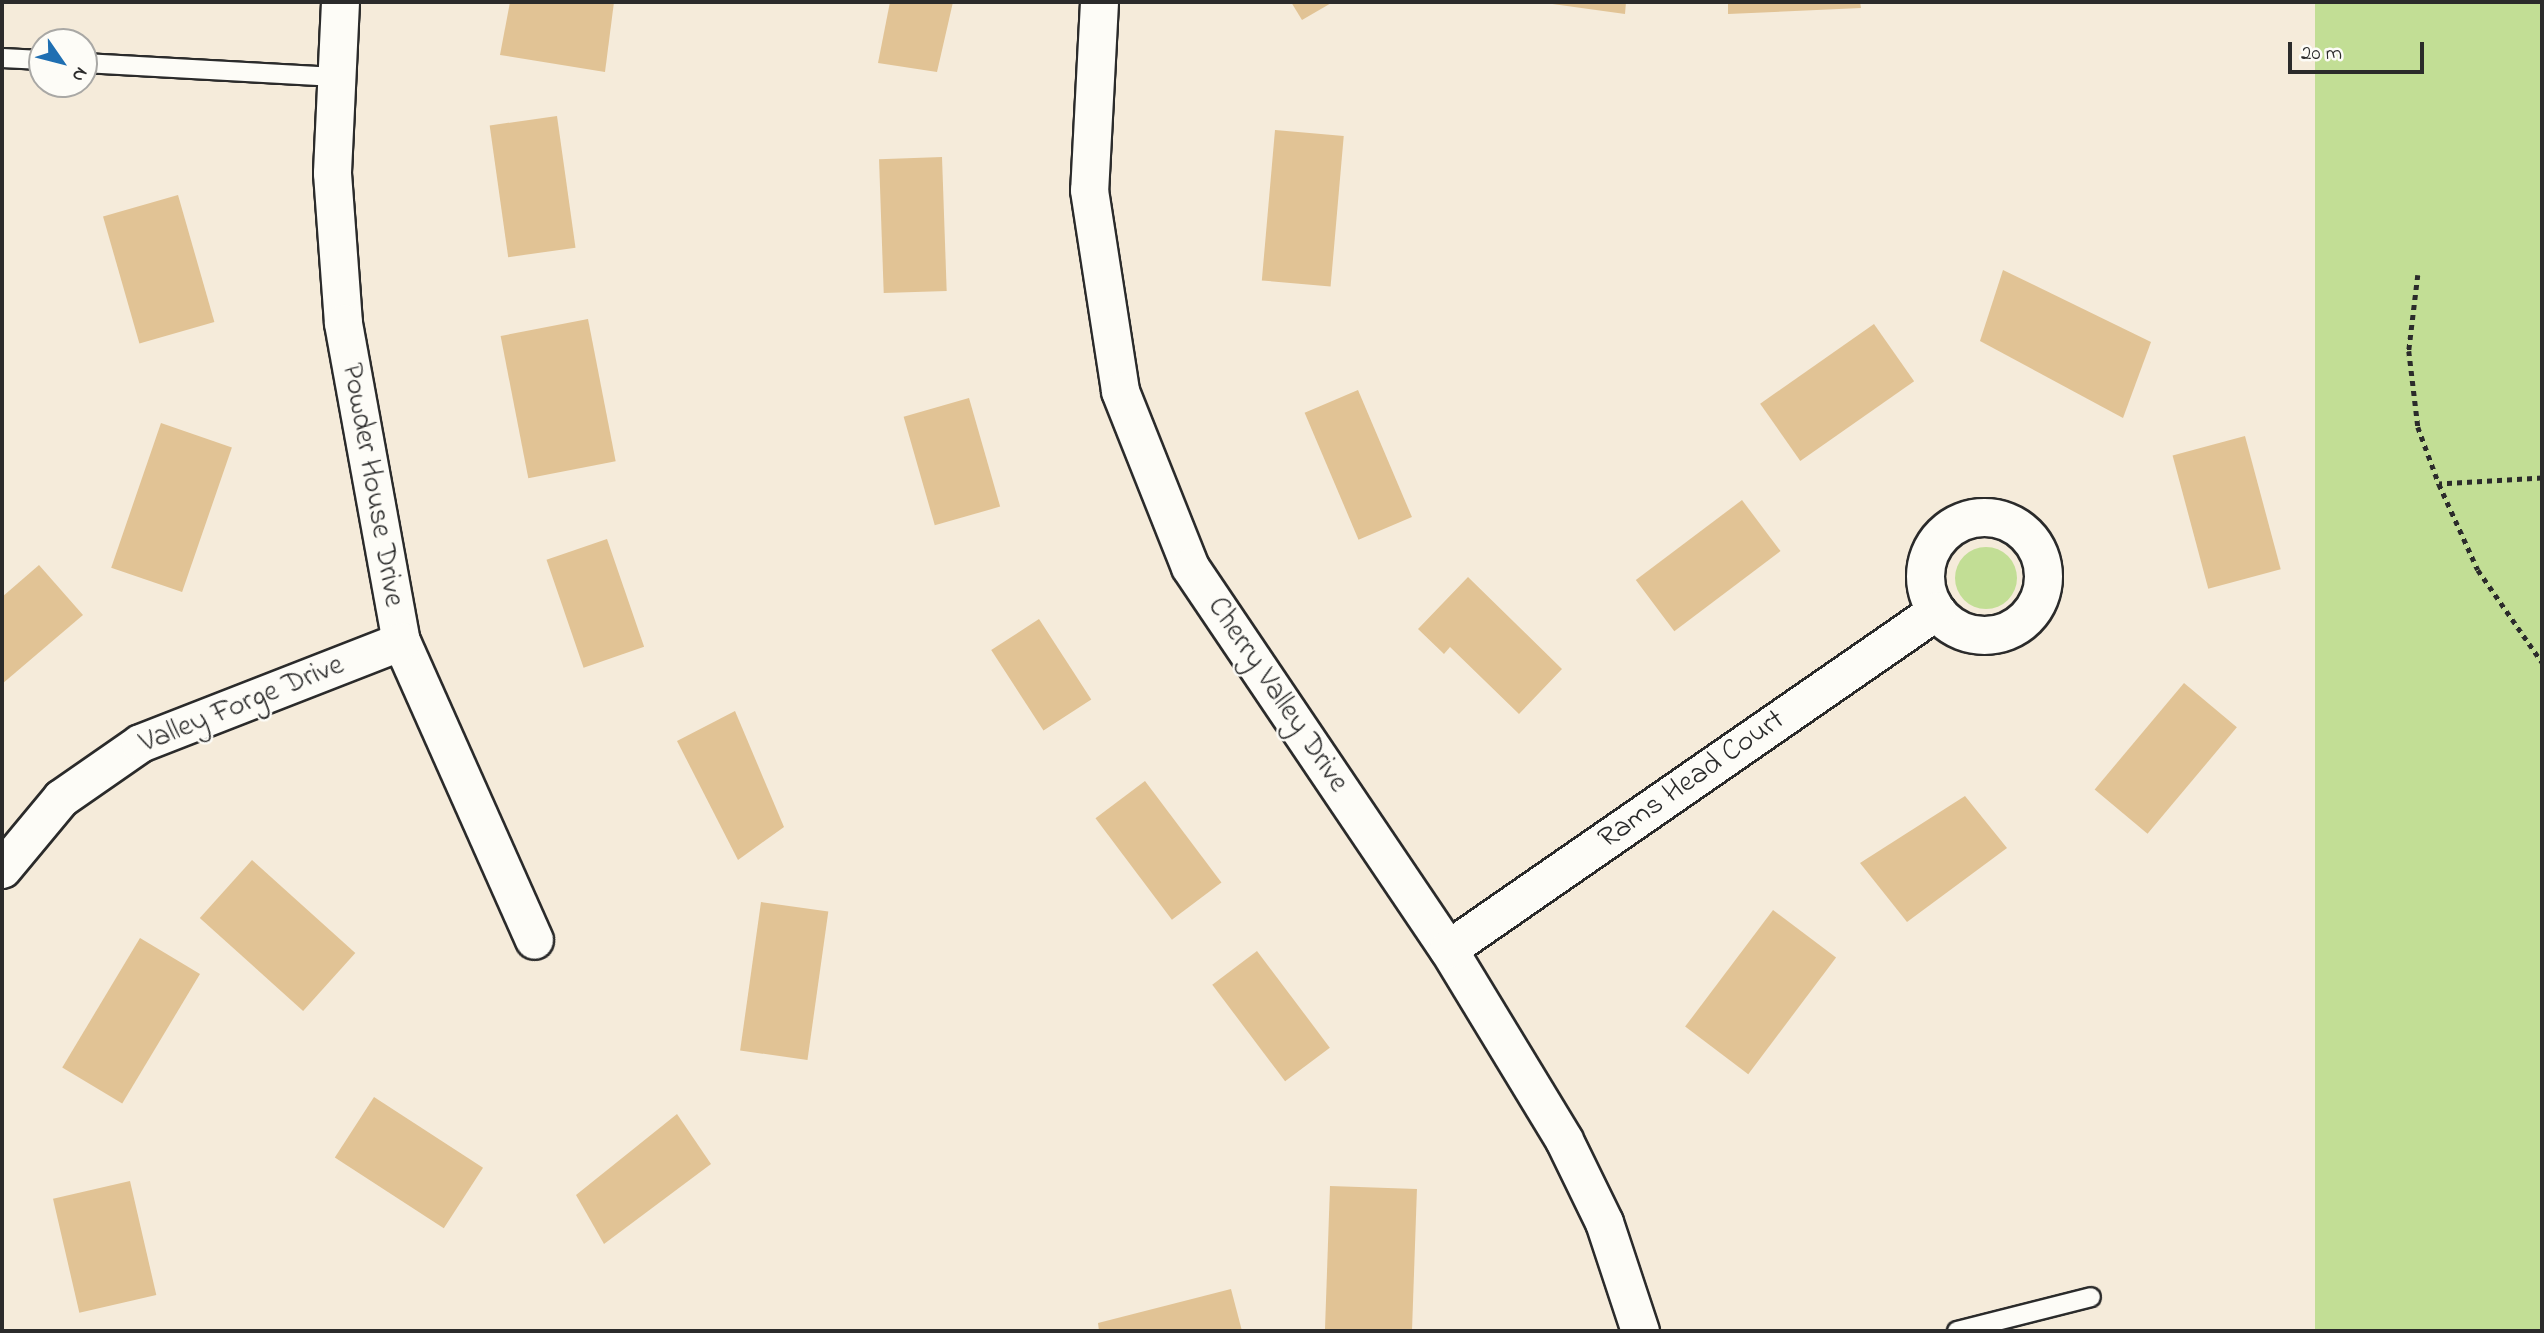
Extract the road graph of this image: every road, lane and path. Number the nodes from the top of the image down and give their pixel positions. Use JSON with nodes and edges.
{"nodes":[{"id":1,"x":340,"y":2,"type":"edge"},
{"id":2,"x":1099,"y":2,"type":"edge"},
{"id":3,"x":2,"y":58,"type":"edge"},
{"id":4,"x":28,"y":59,"type":"edge"},
{"id":5,"x":98,"y":64,"type":"edge"},
{"id":6,"x":336,"y":77,"type":"junction"},
{"id":7,"x":2418,"y":275,"type":"dead end"},
{"id":8,"x":2542,"y":478,"type":"edge"},
{"id":9,"x":2439,"y":484,"type":"junction"},
{"id":10,"x":1936,"y":611,"type":"dead end"},
{"id":11,"x":401,"y":641,"type":"junction"},
{"id":12,"x":2542,"y":662,"type":"edge"},
{"id":13,"x":2,"y":869,"type":"edge"},
{"id":14,"x":534,"y":940,"type":"dead end"},
{"id":15,"x":1448,"y":949,"type":"junction"},
{"id":16,"x":2091,"y":1297,"type":"dead end"},
{"id":17,"x":1640,"y":1331,"type":"edge"},
{"id":18,"x":1957,"y":1331,"type":"edge"}],
"edges":[{"from":1,"to":6,"type":"street","name":"Powder House Drive"},
{"from":2,"to":15,"type":"street","name":"Cherry Valley Drive"},
{"from":3,"to":4,"type":"lane"},
{"from":5,"to":6,"type":"lane"},
{"from":6,"to":11,"type":"street","name":"Powder House Drive"},
{"from":7,"to":9,"type":"path"},
{"from":8,"to":9,"type":"path"},
{"from":9,"to":12,"type":"path"},
{"from":10,"to":15,"type":"street","name":"Rams Head Court"},
{"from":11,"to":13,"type":"street","name":"Valley Forge Drive"},
{"from":11,"to":14,"type":"street","name":"Powder House Drive"},
{"from":15,"to":17,"type":"street","name":"Cherry Valley Drive"},
{"from":16,"to":18,"type":"lane"}]}
